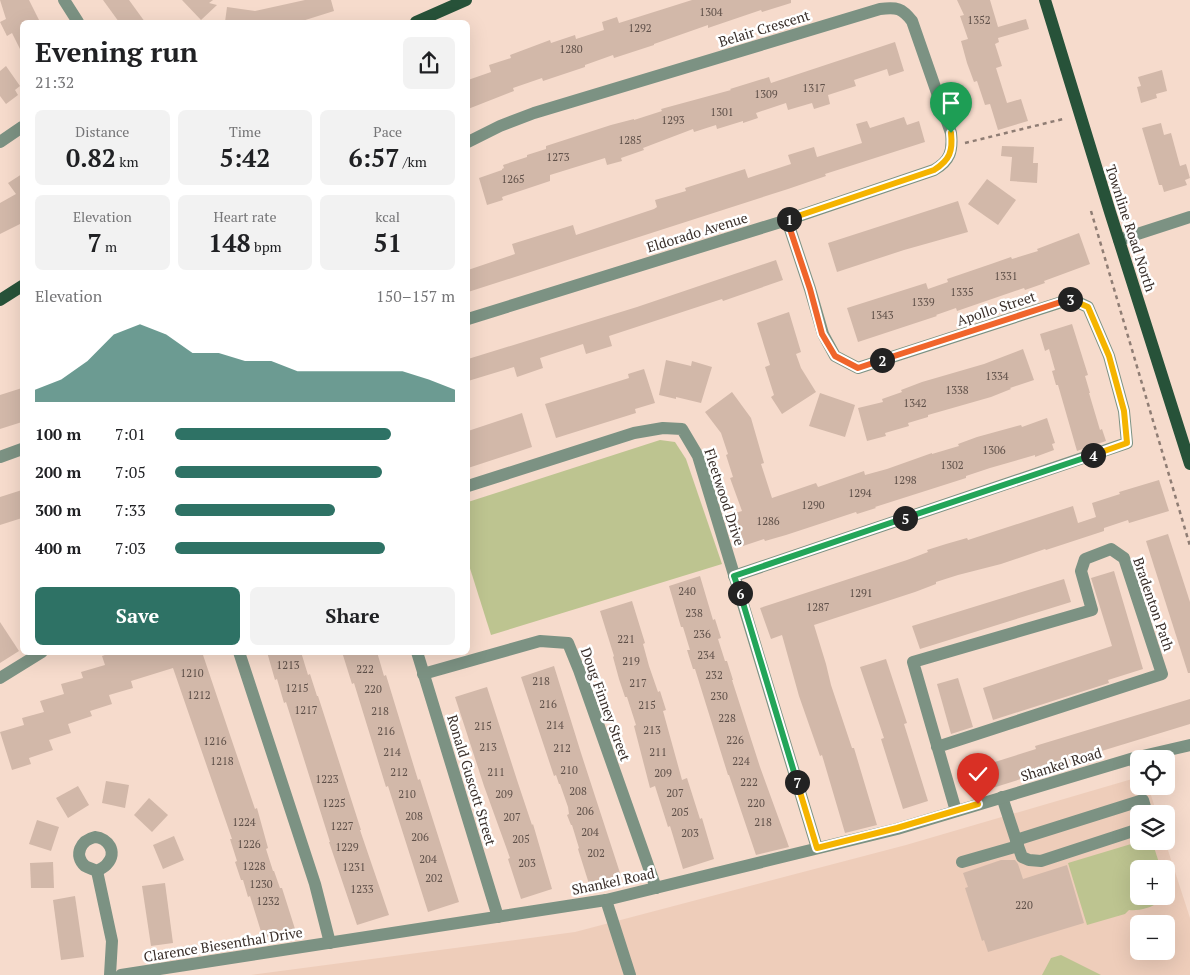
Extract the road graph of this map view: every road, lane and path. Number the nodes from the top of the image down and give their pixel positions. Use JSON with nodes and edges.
{"nodes":[{"id":1,"x":64,"y":0,"type":"edge"},
{"id":2,"x":466,"y":0,"type":"edge"},
{"id":3,"x":1045,"y":0,"type":"edge"},
{"id":4,"x":77,"y":20,"type":"edge"},
{"id":5,"x":421,"y":20,"type":"edge"},
{"id":6,"x":1063,"y":119,"type":"dead end"},
{"id":7,"x":20,"y":128,"type":"edge"},
{"id":8,"x":470,"y":141,"type":"edge"},
{"id":9,"x":0,"y":142,"type":"edge"},
{"id":10,"x":953,"y":146,"type":"junction"},
{"id":11,"x":1091,"y":211,"type":"dead end"},
{"id":12,"x":1190,"y":217,"type":"edge"},
{"id":13,"x":787,"y":220,"type":"junction"},
{"id":14,"x":1119,"y":240,"type":"junction"},
{"id":15,"x":20,"y":287,"type":"edge"},
{"id":16,"x":0,"y":300,"type":"edge"},
{"id":17,"x":470,"y":318,"type":"edge"},
{"id":18,"x":20,"y":450,"type":"edge"},
{"id":19,"x":0,"y":457,"type":"edge"},
{"id":20,"x":1190,"y":464,"type":"edge"},
{"id":21,"x":470,"y":485,"type":"edge"},
{"id":22,"x":1190,"y":546,"type":"edge"},
{"id":23,"x":734,"y":576,"type":"junction"},
{"id":24,"x":37,"y":655,"type":"edge"},
{"id":25,"x":240,"y":655,"type":"edge"},
{"id":26,"x":418,"y":655,"type":"edge"},
{"id":27,"x":423,"y":674,"type":"junction"},
{"id":28,"x":0,"y":678,"type":"edge"},
{"id":29,"x":1190,"y":745,"type":"edge"},
{"id":30,"x":937,"y":747,"type":"junction"},
{"id":31,"x":1168,"y":750,"type":"edge"},
{"id":32,"x":1130,"y":759,"type":"edge"},
{"id":33,"x":1142,"y":795,"type":"edge"},
{"id":34,"x":1002,"y":797,"type":"junction"},
{"id":35,"x":1143,"y":800,"type":"junction"},
{"id":36,"x":1144,"y":805,"type":"edge"},
{"id":37,"x":956,"y":811,"type":"junction"},
{"id":38,"x":1130,"y":832,"type":"edge"},
{"id":39,"x":1017,"y":843,"type":"junction"},
{"id":40,"x":817,"y":848,"type":"junction"},
{"id":41,"x":962,"y":862,"type":"dead end"},
{"id":42,"x":97,"y":871,"type":"dead end"},
{"id":43,"x":656,"y":888,"type":"junction"},
{"id":44,"x":606,"y":900,"type":"junction"},
{"id":45,"x":498,"y":917,"type":"junction"},
{"id":46,"x":330,"y":943,"type":"junction"},
{"id":47,"x":110,"y":975,"type":"edge"},
{"id":48,"x":121,"y":975,"type":"edge"},
{"id":49,"x":630,"y":975,"type":"edge"}],
"edges":[{"from":1,"to":4,"type":"street"},
{"from":2,"to":5,"type":"main road"},
{"from":3,"to":14,"type":"main road","name":"Townline Road North"},
{"from":6,"to":10,"type":"path"},
{"from":7,"to":9,"type":"street"},
{"from":8,"to":10,"type":"street","name":"Belair Crescent"},
{"from":10,"to":13,"type":"street","name":"Eldorado Avenue"},
{"from":11,"to":22,"type":"path"},
{"from":12,"to":14,"type":"street"},
{"from":13,"to":17,"type":"street","name":"Eldorado Avenue"},
{"from":13,"to":23,"type":"street","name":"Apollo Street"},
{"from":14,"to":20,"type":"main road","name":"Townline Road North"},
{"from":15,"to":16,"type":"main road"},
{"from":18,"to":19,"type":"street"},
{"from":21,"to":23,"type":"street","name":"Fleetwood Drive"},
{"from":23,"to":40,"type":"street","name":"Fleetwood Drive"},
{"from":24,"to":28,"type":"street"},
{"from":25,"to":46,"type":"street"},
{"from":26,"to":27,"type":"street","name":"Ronald Guscott Street"},
{"from":27,"to":43,"type":"street","name":"Doug Finney Street"},
{"from":27,"to":45,"type":"street","name":"Ronald Guscott Street"},
{"from":29,"to":31,"type":"street","name":"Shankel Road"},
{"from":30,"to":30,"type":"street","name":"Bradenton Path"},
{"from":30,"to":37,"type":"street","name":"Bradenton Path"},
{"from":32,"to":34,"type":"street","name":"Shankel Road"},
{"from":33,"to":35,"type":"street"},
{"from":34,"to":37,"type":"street","name":"Shankel Road"},
{"from":34,"to":39,"type":"street"},
{"from":35,"to":36,"type":"street"},
{"from":35,"to":39,"type":"street"},
{"from":37,"to":40,"type":"street","name":"Shankel Road"},
{"from":38,"to":39,"type":"street"},
{"from":39,"to":41,"type":"street"},
{"from":40,"to":43,"type":"street","name":"Shankel Road"},
{"from":42,"to":47,"type":"street"},
{"from":43,"to":44,"type":"street","name":"Shankel Road"},
{"from":44,"to":45,"type":"street","name":"Shankel Road"},
{"from":44,"to":49,"type":"street"},
{"from":45,"to":46,"type":"street","name":"Shankel Road"},
{"from":46,"to":48,"type":"street","name":"Clarence Biesenthal Drive"}]}
